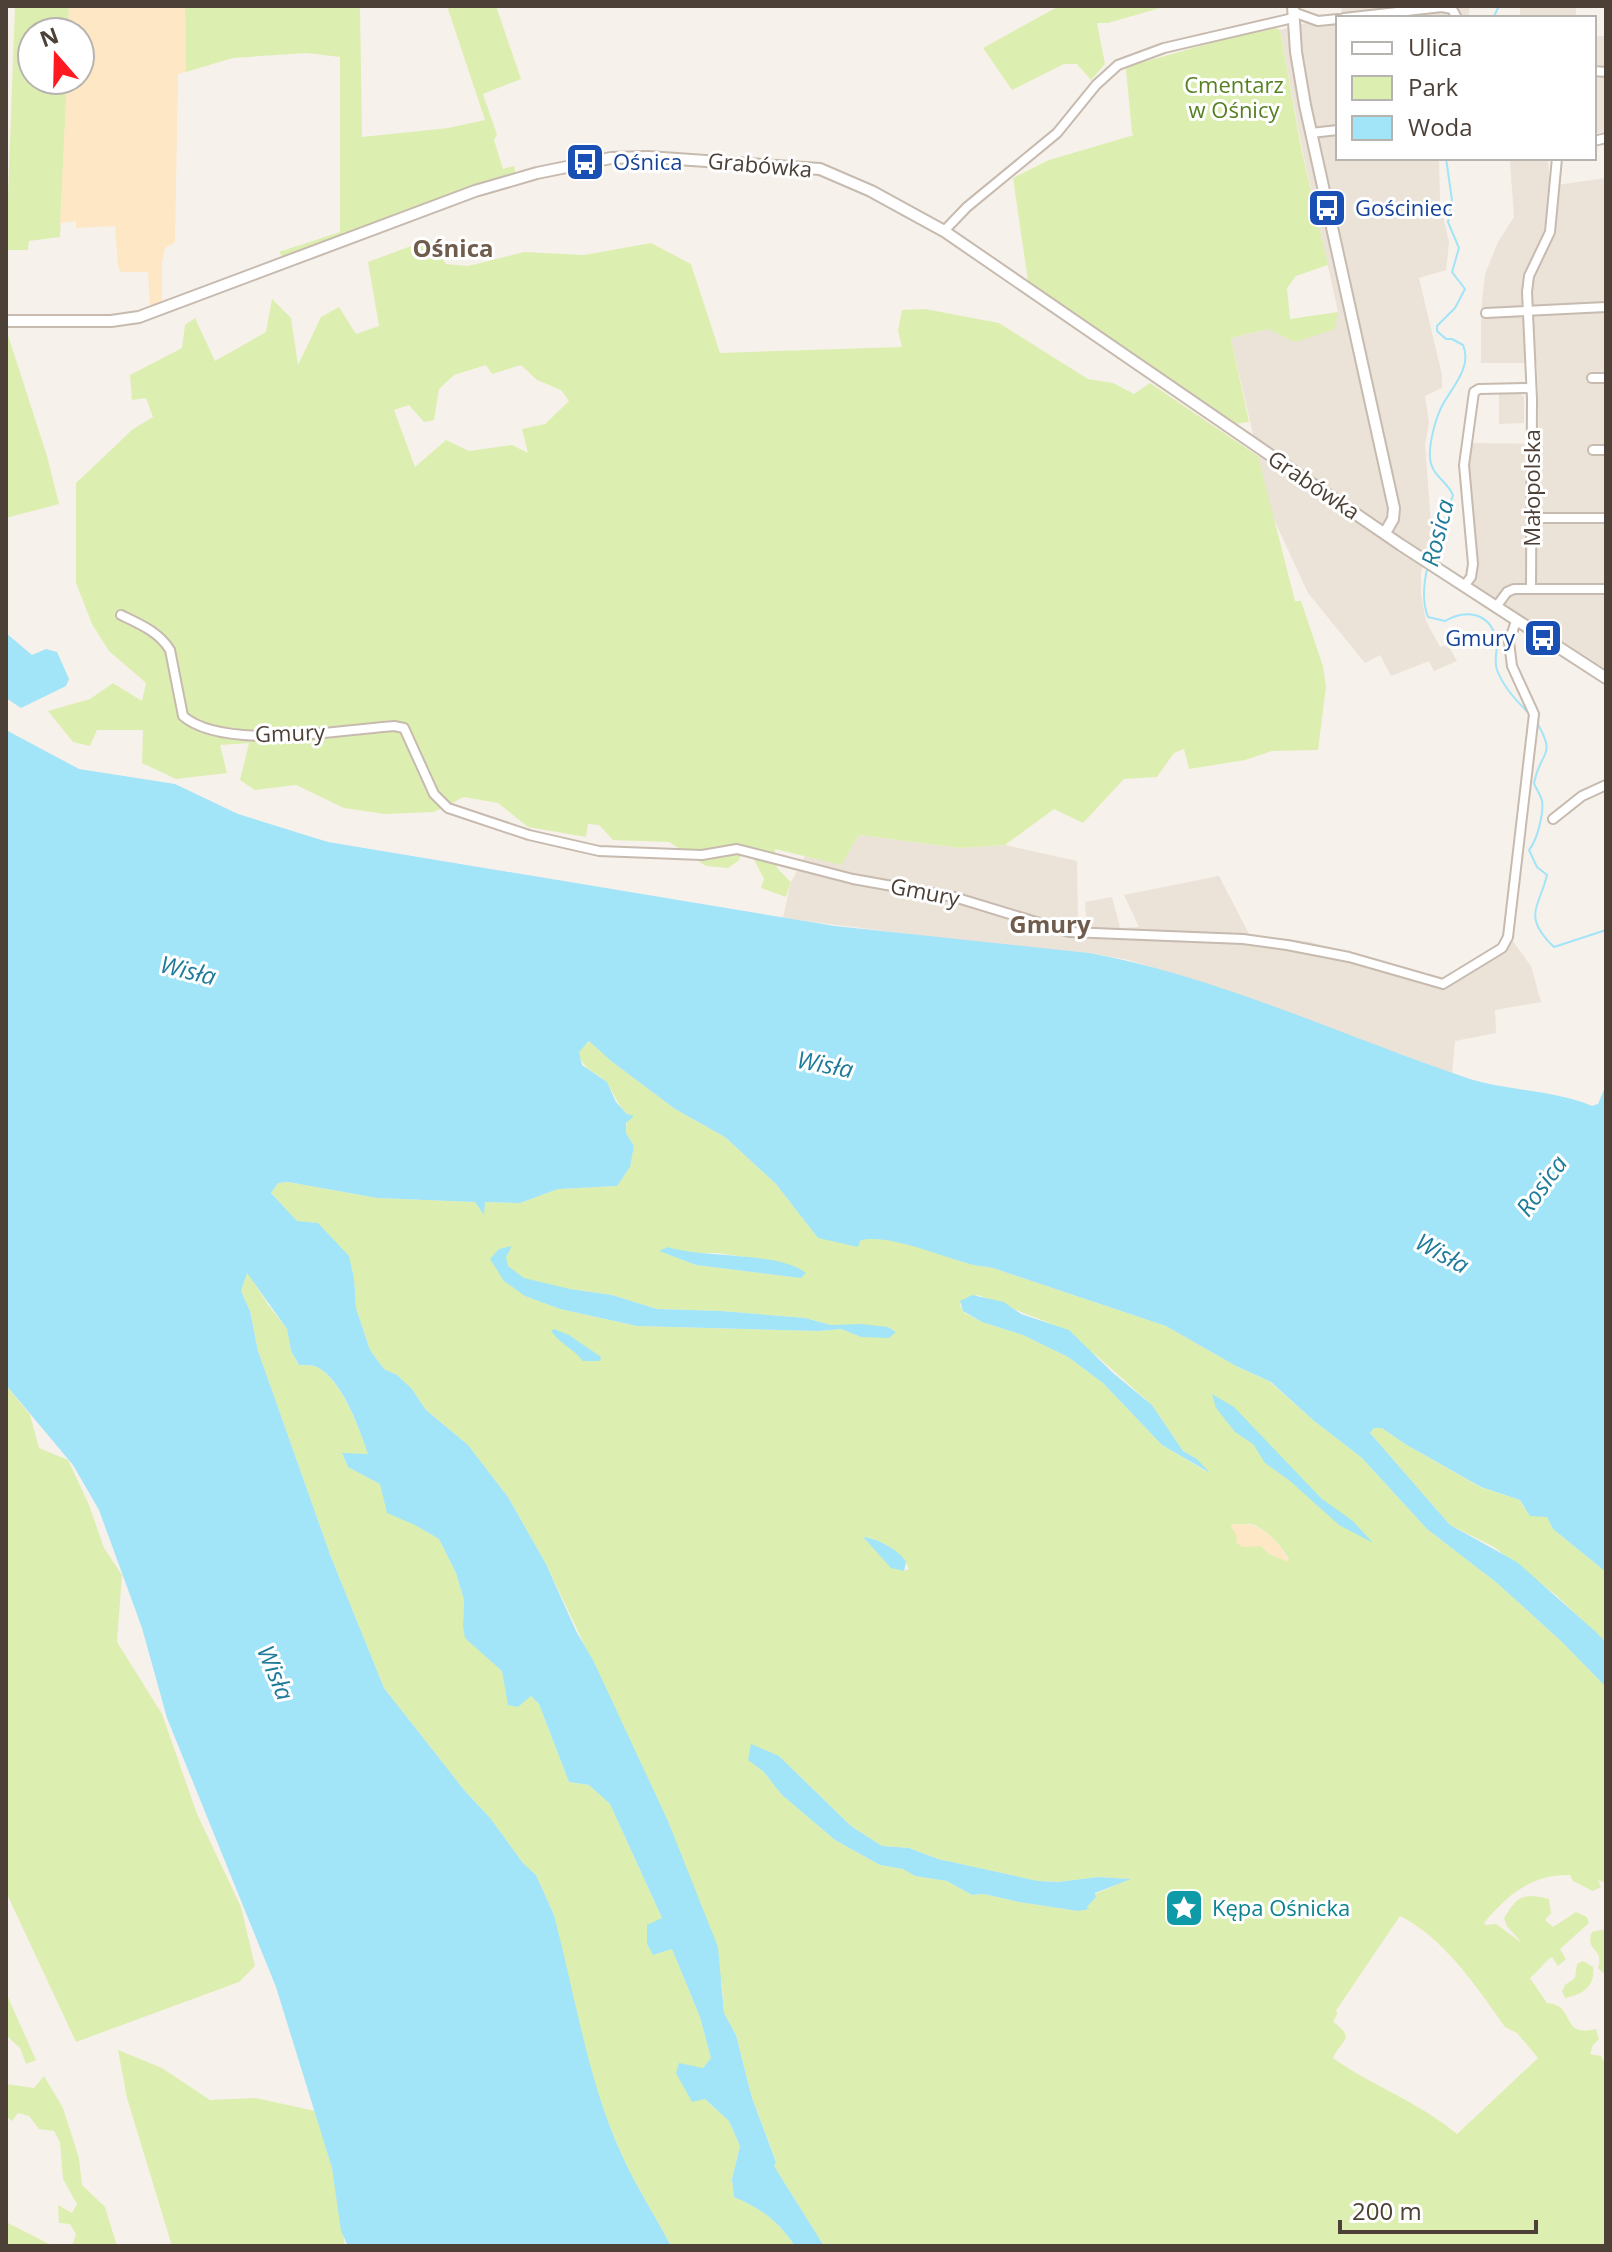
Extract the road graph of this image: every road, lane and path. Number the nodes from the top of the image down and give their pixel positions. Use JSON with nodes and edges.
{"nodes":[{"id":1,"x":1293,"y":12,"type":"edge"},
{"id":2,"x":1379,"y":16,"type":"edge"},
{"id":3,"x":1456,"y":16,"type":"edge"},
{"id":4,"x":1336,"y":19,"type":"edge"},
{"id":5,"x":1336,"y":130,"type":"edge"},
{"id":6,"x":1311,"y":133,"type":"junction"},
{"id":7,"x":1557,"y":160,"type":"edge"},
{"id":8,"x":944,"y":231,"type":"junction"},
{"id":9,"x":1606,"y":307,"type":"edge"},
{"id":10,"x":1527,"y":312,"type":"junction"},
{"id":11,"x":1486,"y":313,"type":"dead end"},
{"id":12,"x":6,"y":321,"type":"edge"},
{"id":13,"x":1592,"y":378,"type":"dead end"},
{"id":14,"x":1606,"y":378,"type":"edge"},
{"id":15,"x":1531,"y":388,"type":"junction"},
{"id":16,"x":1593,"y":450,"type":"dead end"},
{"id":17,"x":1606,"y":450,"type":"edge"},
{"id":18,"x":1532,"y":518,"type":"junction"},
{"id":19,"x":1606,"y":518,"type":"edge"},
{"id":20,"x":1385,"y":533,"type":"junction"},
{"id":21,"x":1464,"y":586,"type":"junction"},
{"id":22,"x":1531,"y":589,"type":"junction"},
{"id":23,"x":1606,"y":589,"type":"edge"},
{"id":24,"x":1496,"y":607,"type":"junction"},
{"id":25,"x":121,"y":615,"type":"dead end"},
{"id":26,"x":1516,"y":621,"type":"junction"},
{"id":27,"x":1606,"y":678,"type":"edge"},
{"id":28,"x":1606,"y":785,"type":"edge"},
{"id":29,"x":1553,"y":819,"type":"dead end"}],
"edges":[{"from":1,"to":4,"type":"street"},
{"from":1,"to":6,"type":"street"},
{"from":1,"to":8,"type":"street"},
{"from":2,"to":3,"type":"street"},
{"from":5,"to":6,"type":"street"},
{"from":6,"to":20,"type":"street"},
{"from":7,"to":10,"type":"street","name":"Małopolska"},
{"from":8,"to":12,"type":"street","name":"Grabówka"},
{"from":8,"to":20,"type":"street","name":"Grabówka"},
{"from":9,"to":10,"type":"street"},
{"from":10,"to":11,"type":"street"},
{"from":10,"to":15,"type":"street","name":"Małopolska"},
{"from":13,"to":14,"type":"street"},
{"from":15,"to":18,"type":"street","name":"Małopolska"},
{"from":15,"to":21,"type":"street"},
{"from":16,"to":17,"type":"street"},
{"from":18,"to":19,"type":"street"},
{"from":18,"to":22,"type":"street","name":"Małopolska"},
{"from":20,"to":21,"type":"street","name":"Grabówka"},
{"from":21,"to":24,"type":"street","name":"Grabówka"},
{"from":22,"to":23,"type":"street"},
{"from":22,"to":24,"type":"street"},
{"from":24,"to":26,"type":"street","name":"Grabówka"},
{"from":25,"to":26,"type":"street","name":"Gmury"},
{"from":26,"to":27,"type":"street","name":"Grabówka"},
{"from":28,"to":29,"type":"street"}]}
